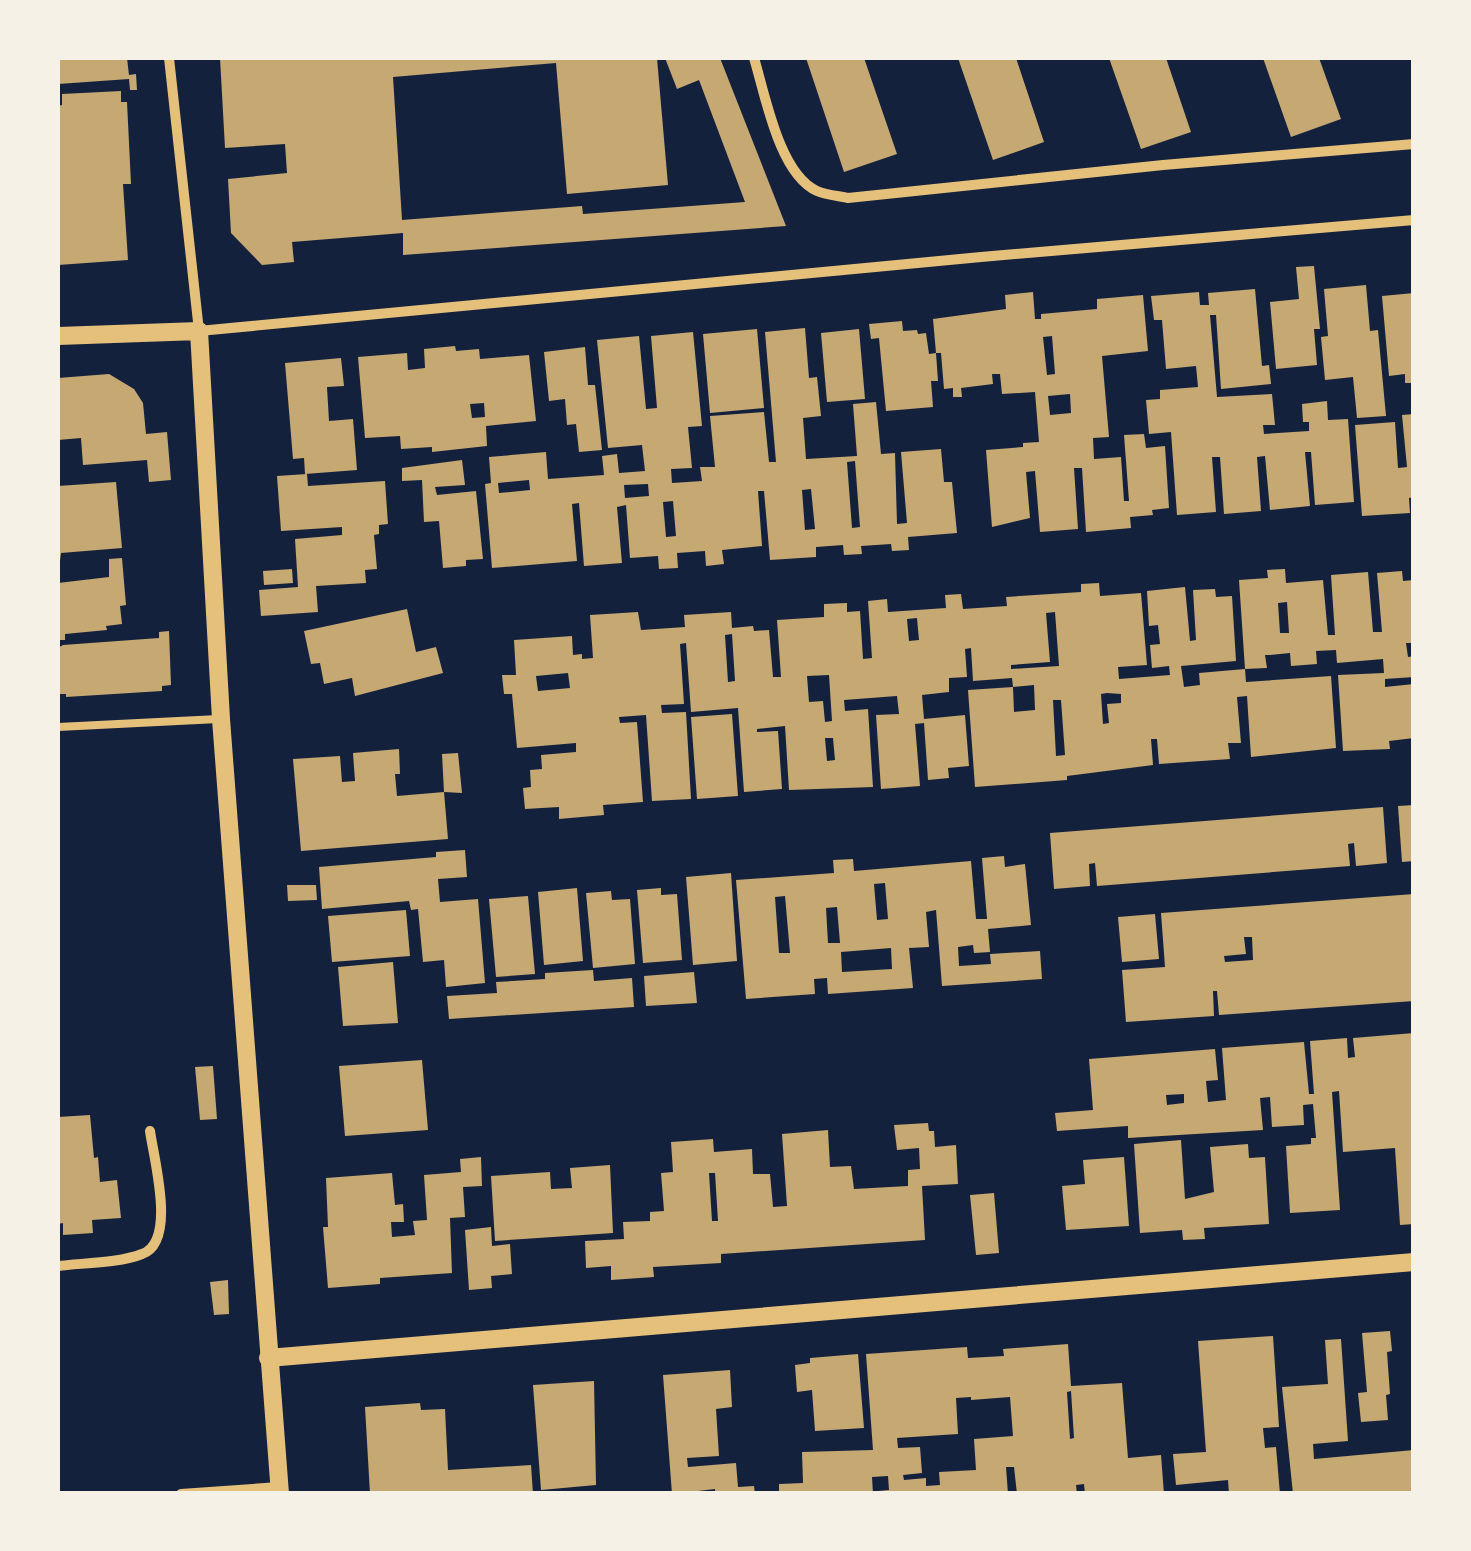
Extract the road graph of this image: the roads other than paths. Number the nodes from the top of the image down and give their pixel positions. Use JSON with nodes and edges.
{"nodes":[{"id":1,"x":169,"y":58,"type":"edge"},
{"id":2,"x":754,"y":58,"type":"edge"},
{"id":3,"x":1414,"y":144,"type":"edge"},
{"id":4,"x":1414,"y":220,"type":"edge"},
{"id":5,"x":199,"y":330,"type":"junction"},
{"id":6,"x":58,"y":336,"type":"edge"},
{"id":7,"x":221,"y":719,"type":"junction"},
{"id":8,"x":58,"y":728,"type":"edge"},
{"id":9,"x":150,"y":1132,"type":"dead end"},
{"id":10,"x":1414,"y":1262,"type":"edge"},
{"id":11,"x":58,"y":1266,"type":"edge"},
{"id":12,"x":268,"y":1358,"type":"junction"},
{"id":13,"x":280,"y":1490,"type":"edge"},
{"id":14,"x":181,"y":1494,"type":"edge"}],
"edges":[{"from":1,"to":5,"type":"street"},
{"from":2,"to":3,"type":"street"},
{"from":4,"to":5,"type":"street"},
{"from":5,"to":6,"type":"street"},
{"from":5,"to":7,"type":"street"},
{"from":7,"to":8,"type":"lane"},
{"from":7,"to":12,"type":"street"},
{"from":9,"to":11,"type":"street"},
{"from":10,"to":12,"type":"street"},
{"from":12,"to":13,"type":"street"},
{"from":13,"to":14,"type":"street"}]}
